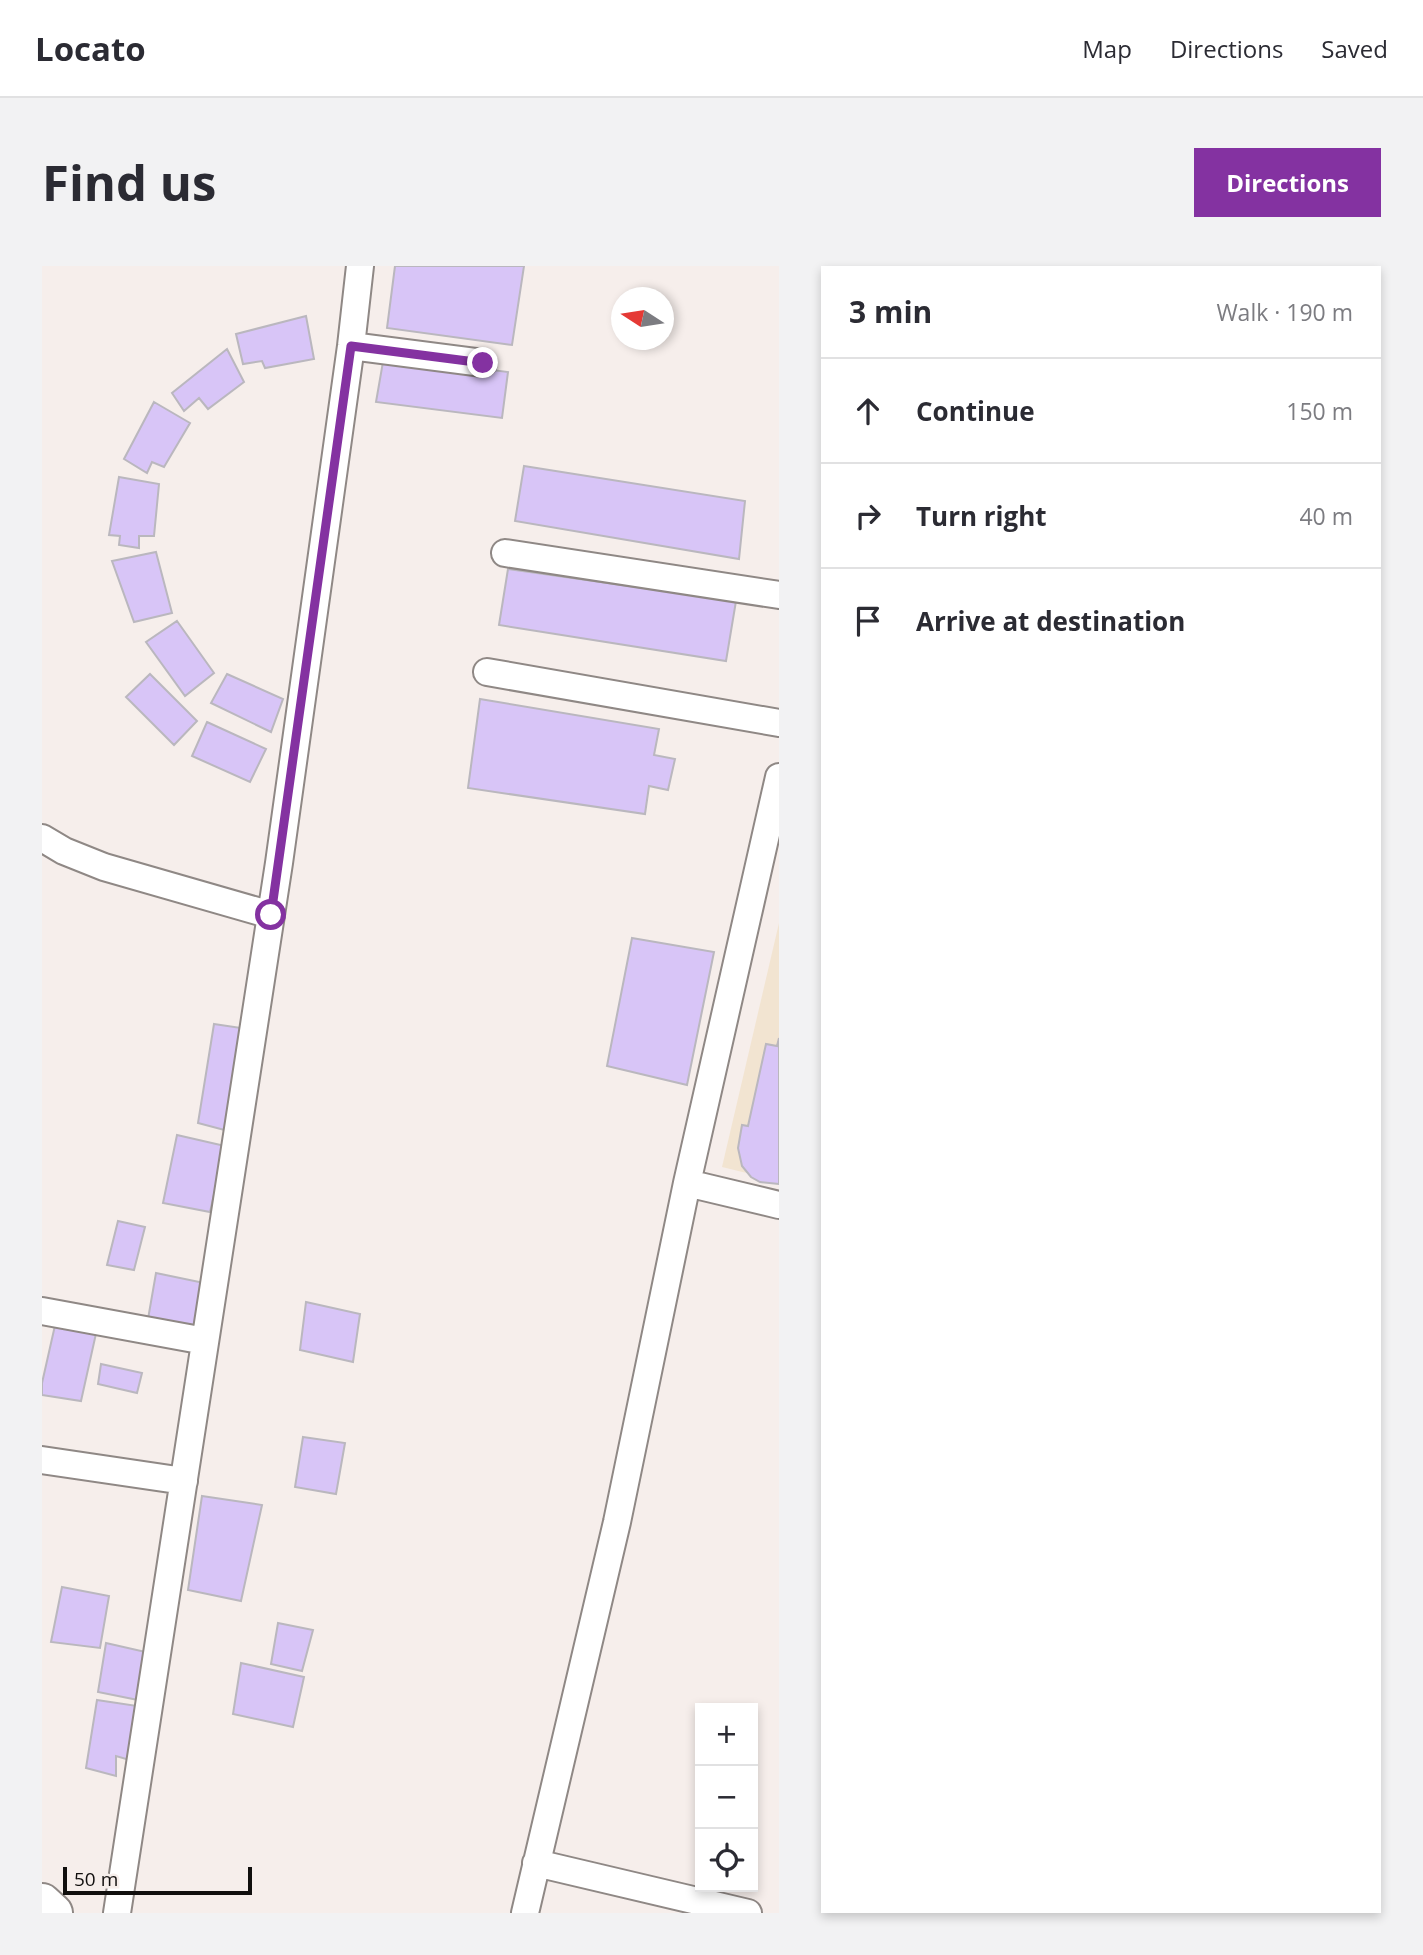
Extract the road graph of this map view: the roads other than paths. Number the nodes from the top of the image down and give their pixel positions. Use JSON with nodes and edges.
{"nodes":[{"id":1,"x":360,"y":266,"type":"edge"},
{"id":2,"x":351,"y":346,"type":"junction"},
{"id":3,"x":483,"y":363,"type":"dead end"},
{"id":4,"x":505,"y":553,"type":"dead end"},
{"id":5,"x":779,"y":595,"type":"edge"},
{"id":6,"x":487,"y":672,"type":"dead end"},
{"id":7,"x":779,"y":723,"type":"edge"},
{"id":8,"x":779,"y":777,"type":"edge"},
{"id":9,"x":42,"y":838,"type":"edge"},
{"id":10,"x":271,"y":915,"type":"junction"},
{"id":11,"x":687,"y":1183,"type":"junction"},
{"id":12,"x":779,"y":1205,"type":"edge"},
{"id":13,"x":42,"y":1311,"type":"edge"},
{"id":14,"x":205,"y":1341,"type":"junction"},
{"id":15,"x":42,"y":1460,"type":"edge"},
{"id":16,"x":184,"y":1481,"type":"junction"},
{"id":17,"x":536,"y":1863,"type":"junction"},
{"id":18,"x":42,"y":1903,"type":"edge"},
{"id":19,"x":53,"y":1913,"type":"edge"},
{"id":20,"x":117,"y":1913,"type":"edge"},
{"id":21,"x":525,"y":1913,"type":"edge"},
{"id":22,"x":748,"y":1913,"type":"edge"}],
"edges":[{"from":1,"to":2,"type":"street"},
{"from":2,"to":3,"type":"street"},
{"from":2,"to":10,"type":"street"},
{"from":4,"to":5,"type":"street"},
{"from":6,"to":7,"type":"street"},
{"from":8,"to":11,"type":"street"},
{"from":9,"to":10,"type":"street"},
{"from":10,"to":14,"type":"street"},
{"from":11,"to":12,"type":"street"},
{"from":11,"to":17,"type":"street"},
{"from":13,"to":14,"type":"street"},
{"from":14,"to":16,"type":"street"},
{"from":15,"to":16,"type":"street"},
{"from":16,"to":20,"type":"street"},
{"from":17,"to":21,"type":"street"},
{"from":17,"to":22,"type":"street"},
{"from":18,"to":19,"type":"highway"}]}
